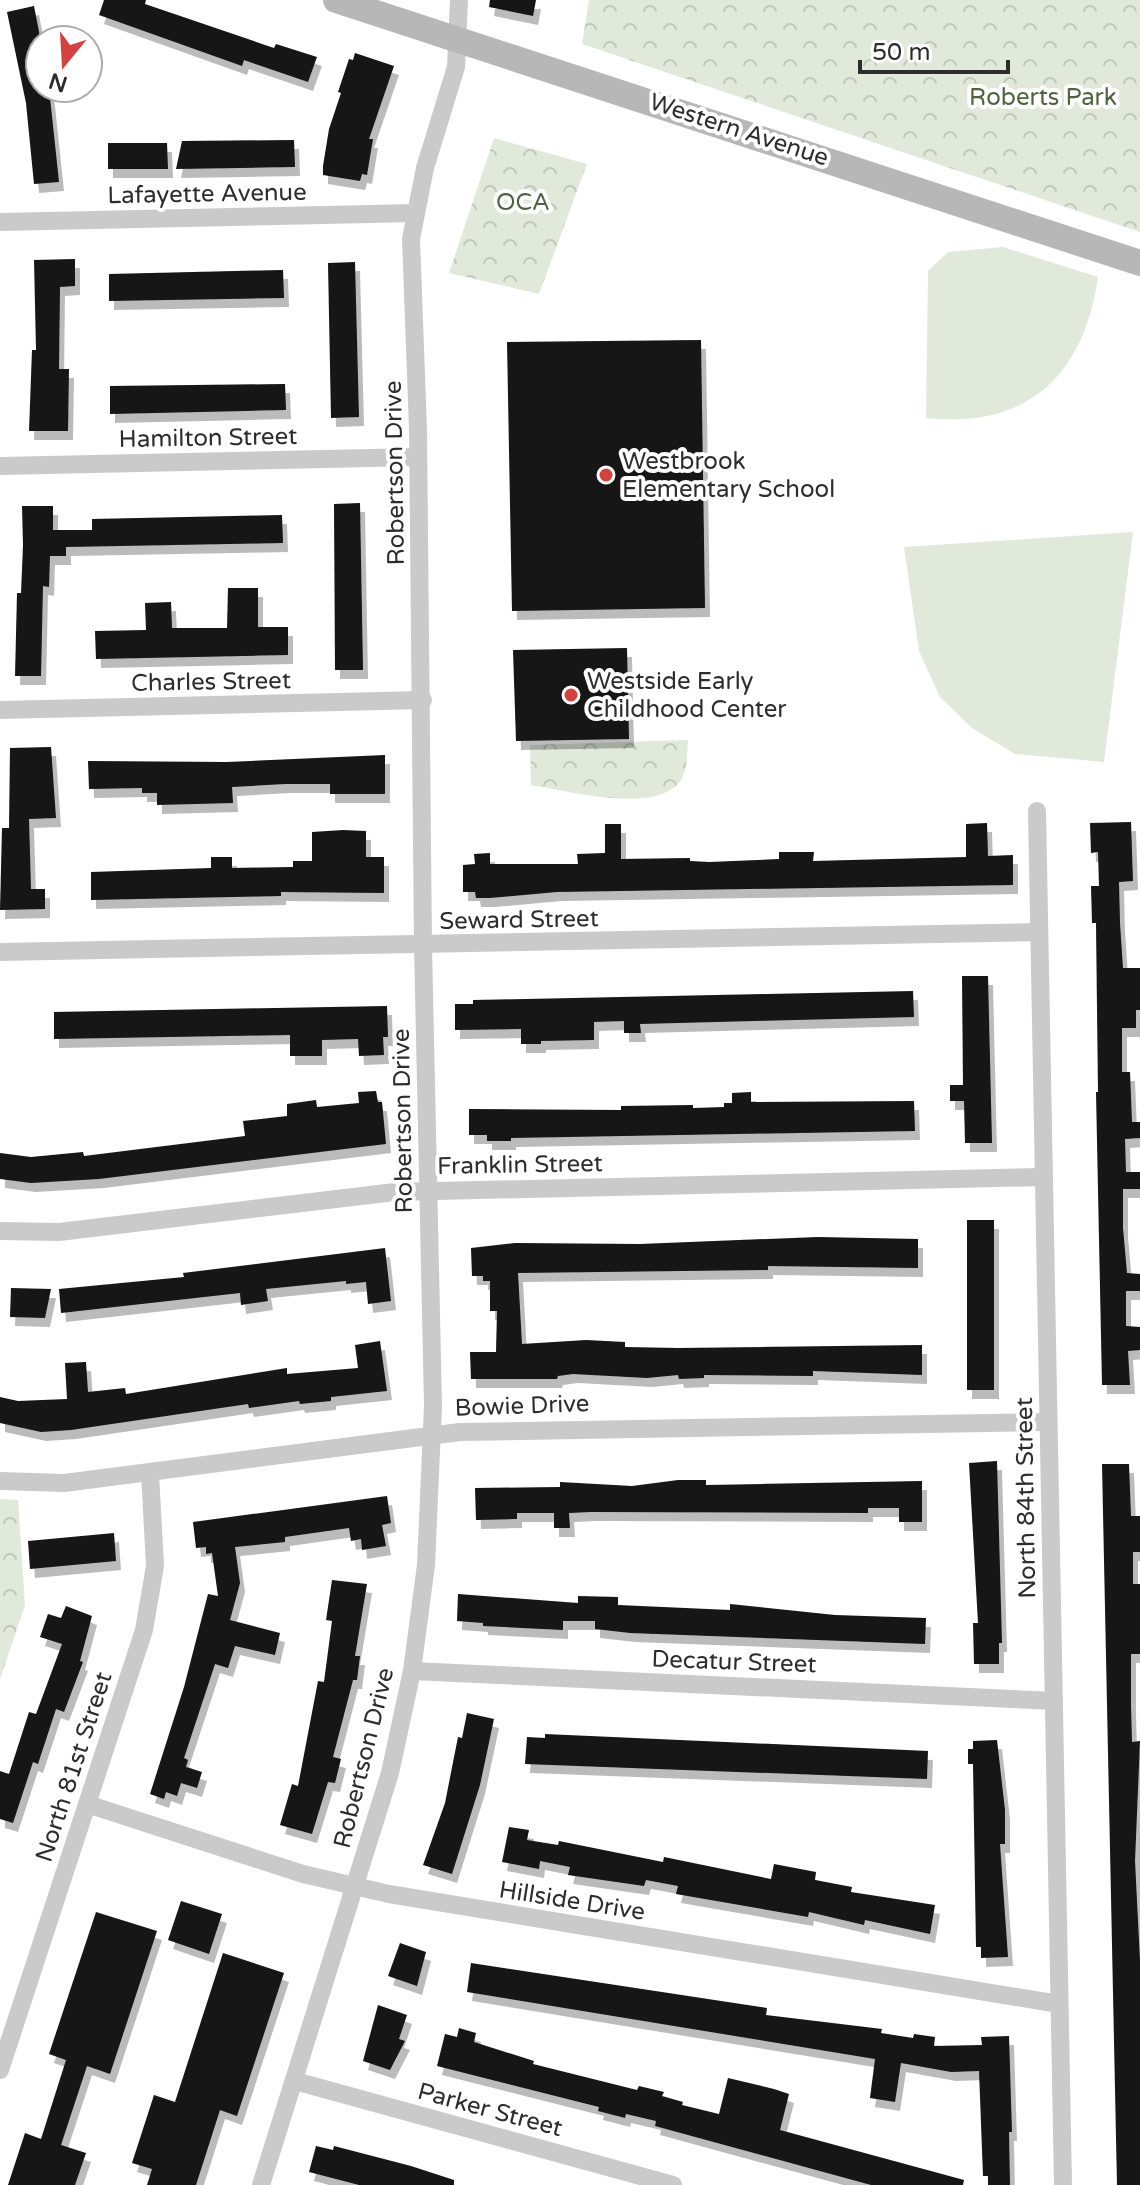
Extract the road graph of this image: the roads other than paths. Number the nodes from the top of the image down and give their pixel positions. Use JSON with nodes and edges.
{"nodes":[{"id":1,"x":336,"y":0,"type":"edge"},
{"id":2,"x":459,"y":0,"type":"edge"},
{"id":3,"x":457,"y":40,"type":"junction"},
{"id":4,"x":416,"y":213,"type":"junction"},
{"id":5,"x":0,"y":222,"type":"edge"},
{"id":6,"x":1140,"y":263,"type":"edge"},
{"id":7,"x":418,"y":457,"type":"junction"},
{"id":8,"x":0,"y":466,"type":"edge"},
{"id":9,"x":423,"y":700,"type":"junction"},
{"id":10,"x":0,"y":710,"type":"edge"},
{"id":11,"x":1037,"y":811,"type":"dead end"},
{"id":12,"x":1039,"y":932,"type":"junction"},
{"id":13,"x":423,"y":946,"type":"junction"},
{"id":14,"x":0,"y":952,"type":"edge"},
{"id":15,"x":1043,"y":1177,"type":"junction"},
{"id":16,"x":429,"y":1191,"type":"junction"},
{"id":17,"x":0,"y":1231,"type":"edge"},
{"id":18,"x":1048,"y":1422,"type":"junction"},
{"id":19,"x":433,"y":1435,"type":"junction"},
{"id":20,"x":150,"y":1473,"type":"junction"},
{"id":21,"x":0,"y":1481,"type":"edge"},
{"id":22,"x":412,"y":1671,"type":"junction"},
{"id":23,"x":1054,"y":1701,"type":"junction"},
{"id":24,"x":87,"y":1804,"type":"junction"},
{"id":25,"x":356,"y":1888,"type":"junction"},
{"id":26,"x":1059,"y":2004,"type":"junction"},
{"id":27,"x":0,"y":2070,"type":"edge"},
{"id":28,"x":295,"y":2081,"type":"junction"},
{"id":29,"x":261,"y":2185,"type":"edge"},
{"id":30,"x":673,"y":2185,"type":"edge"},
{"id":31,"x":1063,"y":2185,"type":"edge"}],
"edges":[{"from":1,"to":3,"type":"street","name":"Western Avenue"},
{"from":2,"to":3,"type":"street","name":"Robertson Drive"},
{"from":3,"to":4,"type":"street","name":"Robertson Drive"},
{"from":3,"to":6,"type":"street","name":"Western Avenue"},
{"from":4,"to":5,"type":"street","name":"Lafayette Avenue"},
{"from":4,"to":7,"type":"street","name":"Robertson Drive"},
{"from":7,"to":8,"type":"street","name":"Hamilton Street"},
{"from":7,"to":9,"type":"street","name":"Robertson Drive"},
{"from":9,"to":10,"type":"street","name":"Charles Street"},
{"from":9,"to":13,"type":"street","name":"Robertson Drive"},
{"from":11,"to":12,"type":"street","name":"North 84th Street"},
{"from":12,"to":13,"type":"street","name":"Seward Street"},
{"from":12,"to":15,"type":"street","name":"North 84th Street"},
{"from":13,"to":14,"type":"street","name":"Seward Street"},
{"from":13,"to":16,"type":"street","name":"Robertson Drive"},
{"from":15,"to":16,"type":"street","name":"Franklin Street"},
{"from":15,"to":18,"type":"street","name":"North 84th Street"},
{"from":16,"to":17,"type":"street","name":"Franklin Street"},
{"from":16,"to":19,"type":"street","name":"Robertson Drive"},
{"from":18,"to":19,"type":"street","name":"Bowie Drive"},
{"from":18,"to":23,"type":"street","name":"North 84th Street"},
{"from":19,"to":20,"type":"street","name":"Bowie Drive"},
{"from":19,"to":22,"type":"street","name":"Robertson Drive"},
{"from":20,"to":21,"type":"street","name":"Bowie Drive"},
{"from":20,"to":24,"type":"street","name":"North 81st Street"},
{"from":22,"to":23,"type":"street","name":"Decatur Street"},
{"from":22,"to":25,"type":"street","name":"Robertson Drive"},
{"from":23,"to":26,"type":"street","name":"North 84th Street"},
{"from":24,"to":25,"type":"street","name":"Hillside Drive"},
{"from":24,"to":27,"type":"street","name":"North 81st Street"},
{"from":25,"to":26,"type":"street","name":"Hillside Drive"},
{"from":25,"to":28,"type":"street","name":"Robertson Drive"},
{"from":26,"to":31,"type":"street","name":"North 84th Street"},
{"from":28,"to":29,"type":"street","name":"Robertson Drive"},
{"from":28,"to":30,"type":"street","name":"Parker Street"}]}
